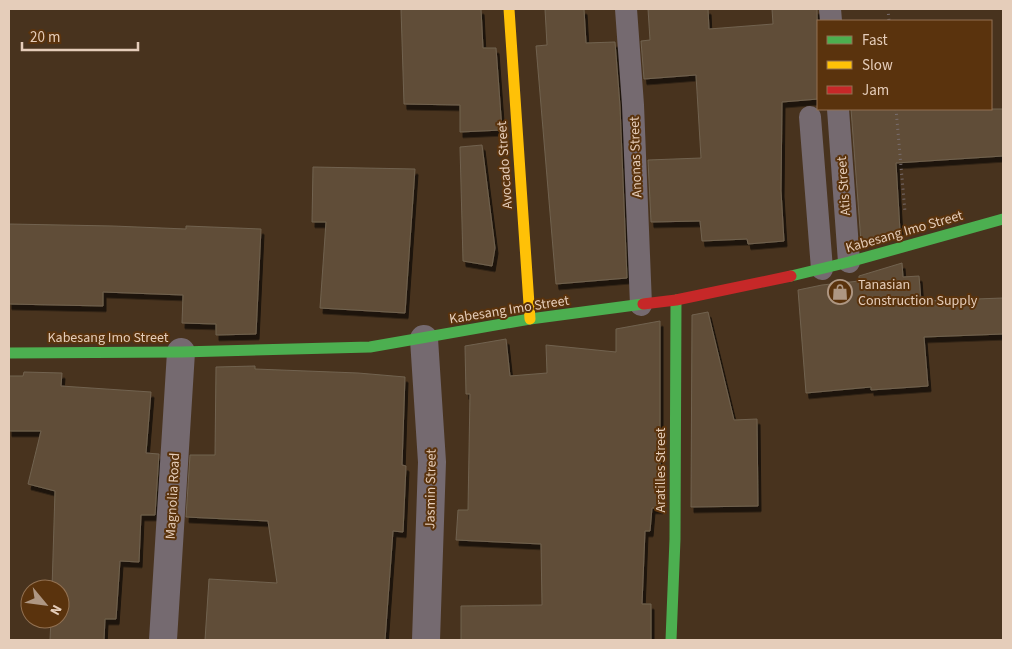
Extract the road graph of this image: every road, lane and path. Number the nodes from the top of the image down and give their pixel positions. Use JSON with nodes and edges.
{"nodes":[{"id":1,"x":509,"y":9,"type":"edge"},
{"id":2,"x":626,"y":9,"type":"edge"},
{"id":3,"x":838,"y":110,"type":"edge"},
{"id":4,"x":896,"y":110,"type":"edge"},
{"id":5,"x":810,"y":117,"type":"dead end"},
{"id":6,"x":1003,"y":219,"type":"edge"},
{"id":7,"x":908,"y":245,"type":"junction"},
{"id":8,"x":849,"y":262,"type":"junction"},
{"id":9,"x":822,"y":269,"type":"junction"},
{"id":10,"x":676,"y":300,"type":"junction"},
{"id":11,"x":642,"y":305,"type":"junction"},
{"id":12,"x":530,"y":319,"type":"junction"},
{"id":13,"x":424,"y":339,"type":"junction"},
{"id":14,"x":181,"y":352,"type":"junction"},
{"id":15,"x":9,"y":353,"type":"edge"},
{"id":16,"x":163,"y":640,"type":"edge"},
{"id":17,"x":426,"y":640,"type":"edge"},
{"id":18,"x":671,"y":640,"type":"edge"}],
"edges":[{"from":1,"to":12,"type":"main road","name":"Avocado Street"},
{"from":2,"to":11,"type":"lane","name":"Anonas Street"},
{"from":3,"to":8,"type":"lane","name":"Atis Street"},
{"from":4,"to":7,"type":"path"},
{"from":5,"to":9,"type":"lane"},
{"from":6,"to":7,"type":"main road","name":"Kabesang Imo Street"},
{"from":7,"to":8,"type":"main road","name":"Kabesang Imo Street"},
{"from":8,"to":9,"type":"main road","name":"Kabesang Imo Street"},
{"from":9,"to":10,"type":"main road","name":"Kabesang Imo Street"},
{"from":10,"to":11,"type":"main road","name":"Kabesang Imo Street"},
{"from":10,"to":18,"type":"main road","name":"Aratilles Street"},
{"from":11,"to":12,"type":"main road","name":"Kabesang Imo Street"},
{"from":12,"to":13,"type":"main road","name":"Kabesang Imo Street"},
{"from":13,"to":14,"type":"main road","name":"Kabesang Imo Street"},
{"from":13,"to":17,"type":"street","name":"Jasmin Street"},
{"from":14,"to":15,"type":"main road","name":"Kabesang Imo Street"},
{"from":14,"to":16,"type":"street","name":"Magnolia Road"}]}
